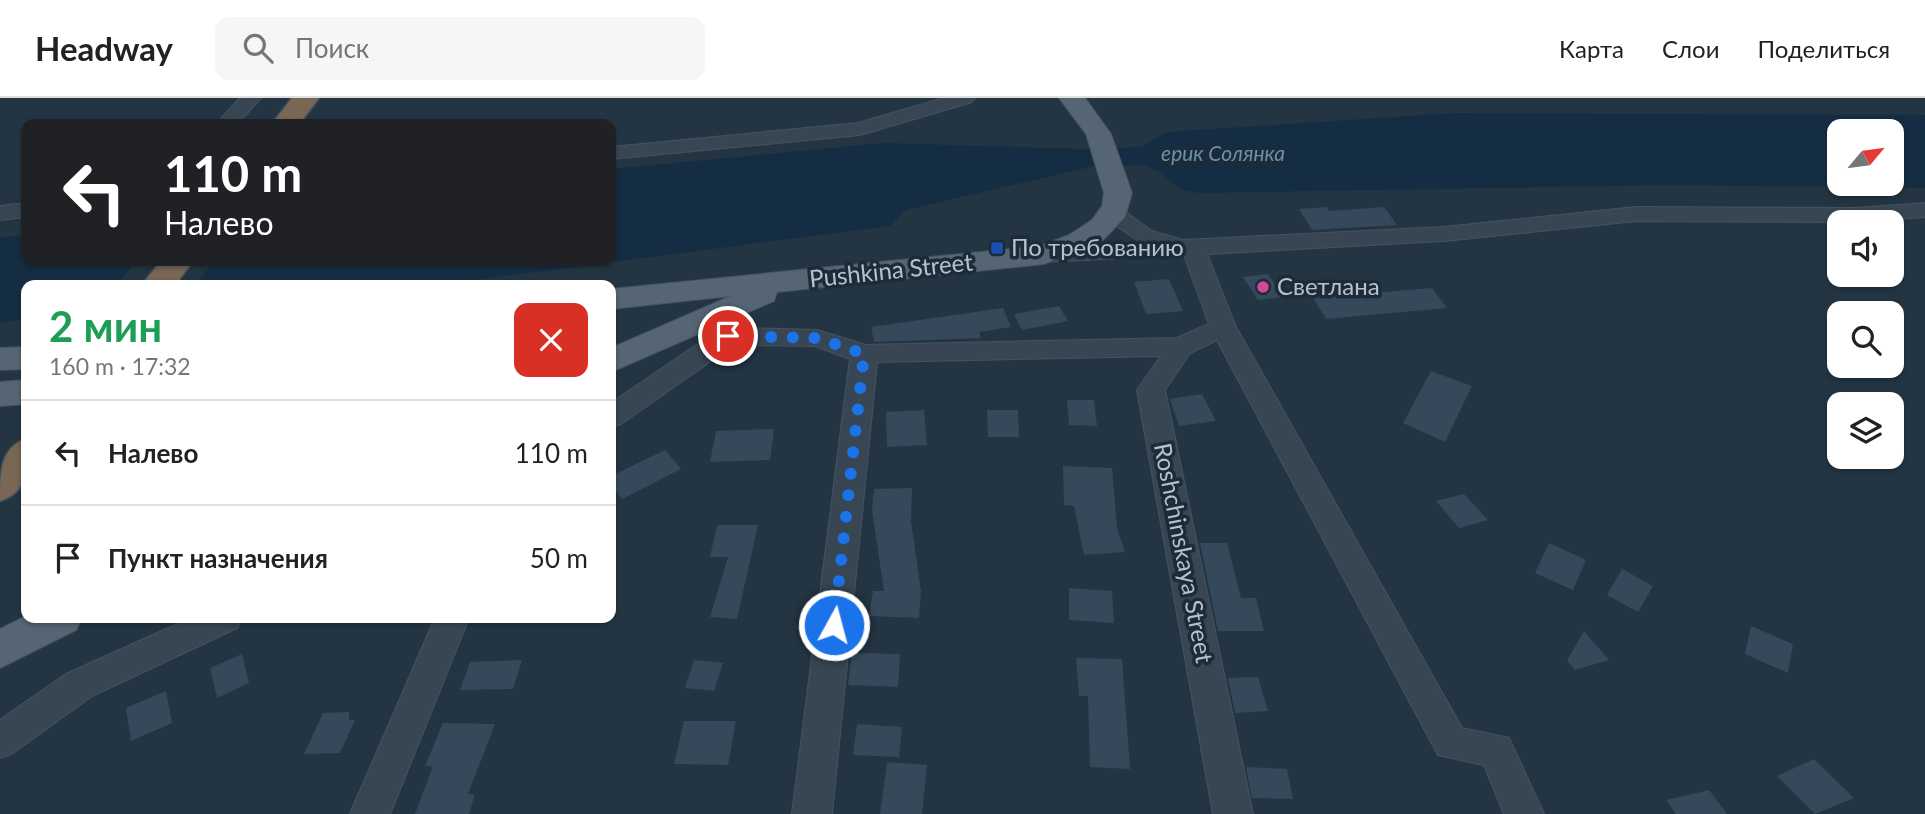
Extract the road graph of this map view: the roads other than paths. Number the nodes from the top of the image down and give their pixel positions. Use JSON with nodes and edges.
{"nodes":[{"id":1,"x":251,"y":98,"type":"edge"},
{"id":2,"x":965,"y":98,"type":"edge"},
{"id":3,"x":1071,"y":98,"type":"edge"},
{"id":4,"x":304,"y":100,"type":"edge"},
{"id":5,"x":231,"y":119,"type":"edge"},
{"id":6,"x":289,"y":119,"type":"edge"},
{"id":7,"x":1098,"y":120,"type":"edge"},
{"id":8,"x":616,"y":153,"type":"edge"},
{"id":9,"x":1925,"y":210,"type":"edge"},
{"id":10,"x":21,"y":211,"type":"edge"},
{"id":11,"x":0,"y":213,"type":"edge"},
{"id":12,"x":1112,"y":213,"type":"junction"},
{"id":13,"x":1193,"y":248,"type":"junction"},
{"id":14,"x":1044,"y":255,"type":"junction"},
{"id":15,"x":173,"y":266,"type":"edge"},
{"id":16,"x":162,"y":280,"type":"edge"},
{"id":17,"x":793,"y":281,"type":"junction"},
{"id":18,"x":616,"y":299,"type":"edge"},
{"id":19,"x":725,"y":324,"type":"junction"},
{"id":20,"x":1223,"y":327,"type":"junction"},
{"id":21,"x":1181,"y":347,"type":"junction"},
{"id":22,"x":864,"y":354,"type":"junction"},
{"id":23,"x":21,"y":358,"type":"edge"},
{"id":24,"x":0,"y":359,"type":"edge"},
{"id":25,"x":616,"y":360,"type":"edge"},
{"id":26,"x":21,"y":392,"type":"edge"},
{"id":27,"x":0,"y":394,"type":"edge"},
{"id":28,"x":616,"y":413,"type":"edge"},
{"id":29,"x":21,"y":459,"type":"edge"},
{"id":30,"x":0,"y":486,"type":"edge"},
{"id":31,"x":51,"y":623,"type":"edge"},
{"id":32,"x":214,"y":623,"type":"edge"},
{"id":33,"x":450,"y":623,"type":"edge"},
{"id":34,"x":0,"y":650,"type":"edge"},
{"id":35,"x":0,"y":741,"type":"edge"},
{"id":36,"x":370,"y":814,"type":"edge"},
{"id":37,"x":812,"y":814,"type":"edge"},
{"id":38,"x":1233,"y":814,"type":"edge"},
{"id":39,"x":1524,"y":814,"type":"edge"}],
"edges":[{"from":1,"to":5,"type":"street"},
{"from":2,"to":8,"type":"street"},
{"from":3,"to":7,"type":"main road"},
{"from":4,"to":6,"type":"highway"},
{"from":7,"to":12,"type":"main road"},
{"from":9,"to":13,"type":"street"},
{"from":10,"to":11,"type":"street"},
{"from":12,"to":13,"type":"street"},
{"from":12,"to":14,"type":"main road","name":"Pushkina Street"},
{"from":13,"to":14,"type":"street"},
{"from":13,"to":20,"type":"street"},
{"from":14,"to":17,"type":"main road","name":"Pushkina Street"},
{"from":15,"to":16,"type":"highway"},
{"from":17,"to":18,"type":"main road","name":"Pushkina Street"},
{"from":17,"to":19,"type":"main road"},
{"from":19,"to":22,"type":"street"},
{"from":19,"to":25,"type":"main road"},
{"from":19,"to":28,"type":"street"},
{"from":20,"to":21,"type":"street"},
{"from":20,"to":39,"type":"street"},
{"from":21,"to":22,"type":"street"},
{"from":21,"to":38,"type":"street","name":"Roshchinskaya Street"},
{"from":22,"to":37,"type":"street"},
{"from":23,"to":24,"type":"main road"},
{"from":26,"to":27,"type":"main road"},
{"from":29,"to":30,"type":"highway"},
{"from":31,"to":34,"type":"main road"},
{"from":32,"to":35,"type":"street"},
{"from":33,"to":36,"type":"street"}]}
